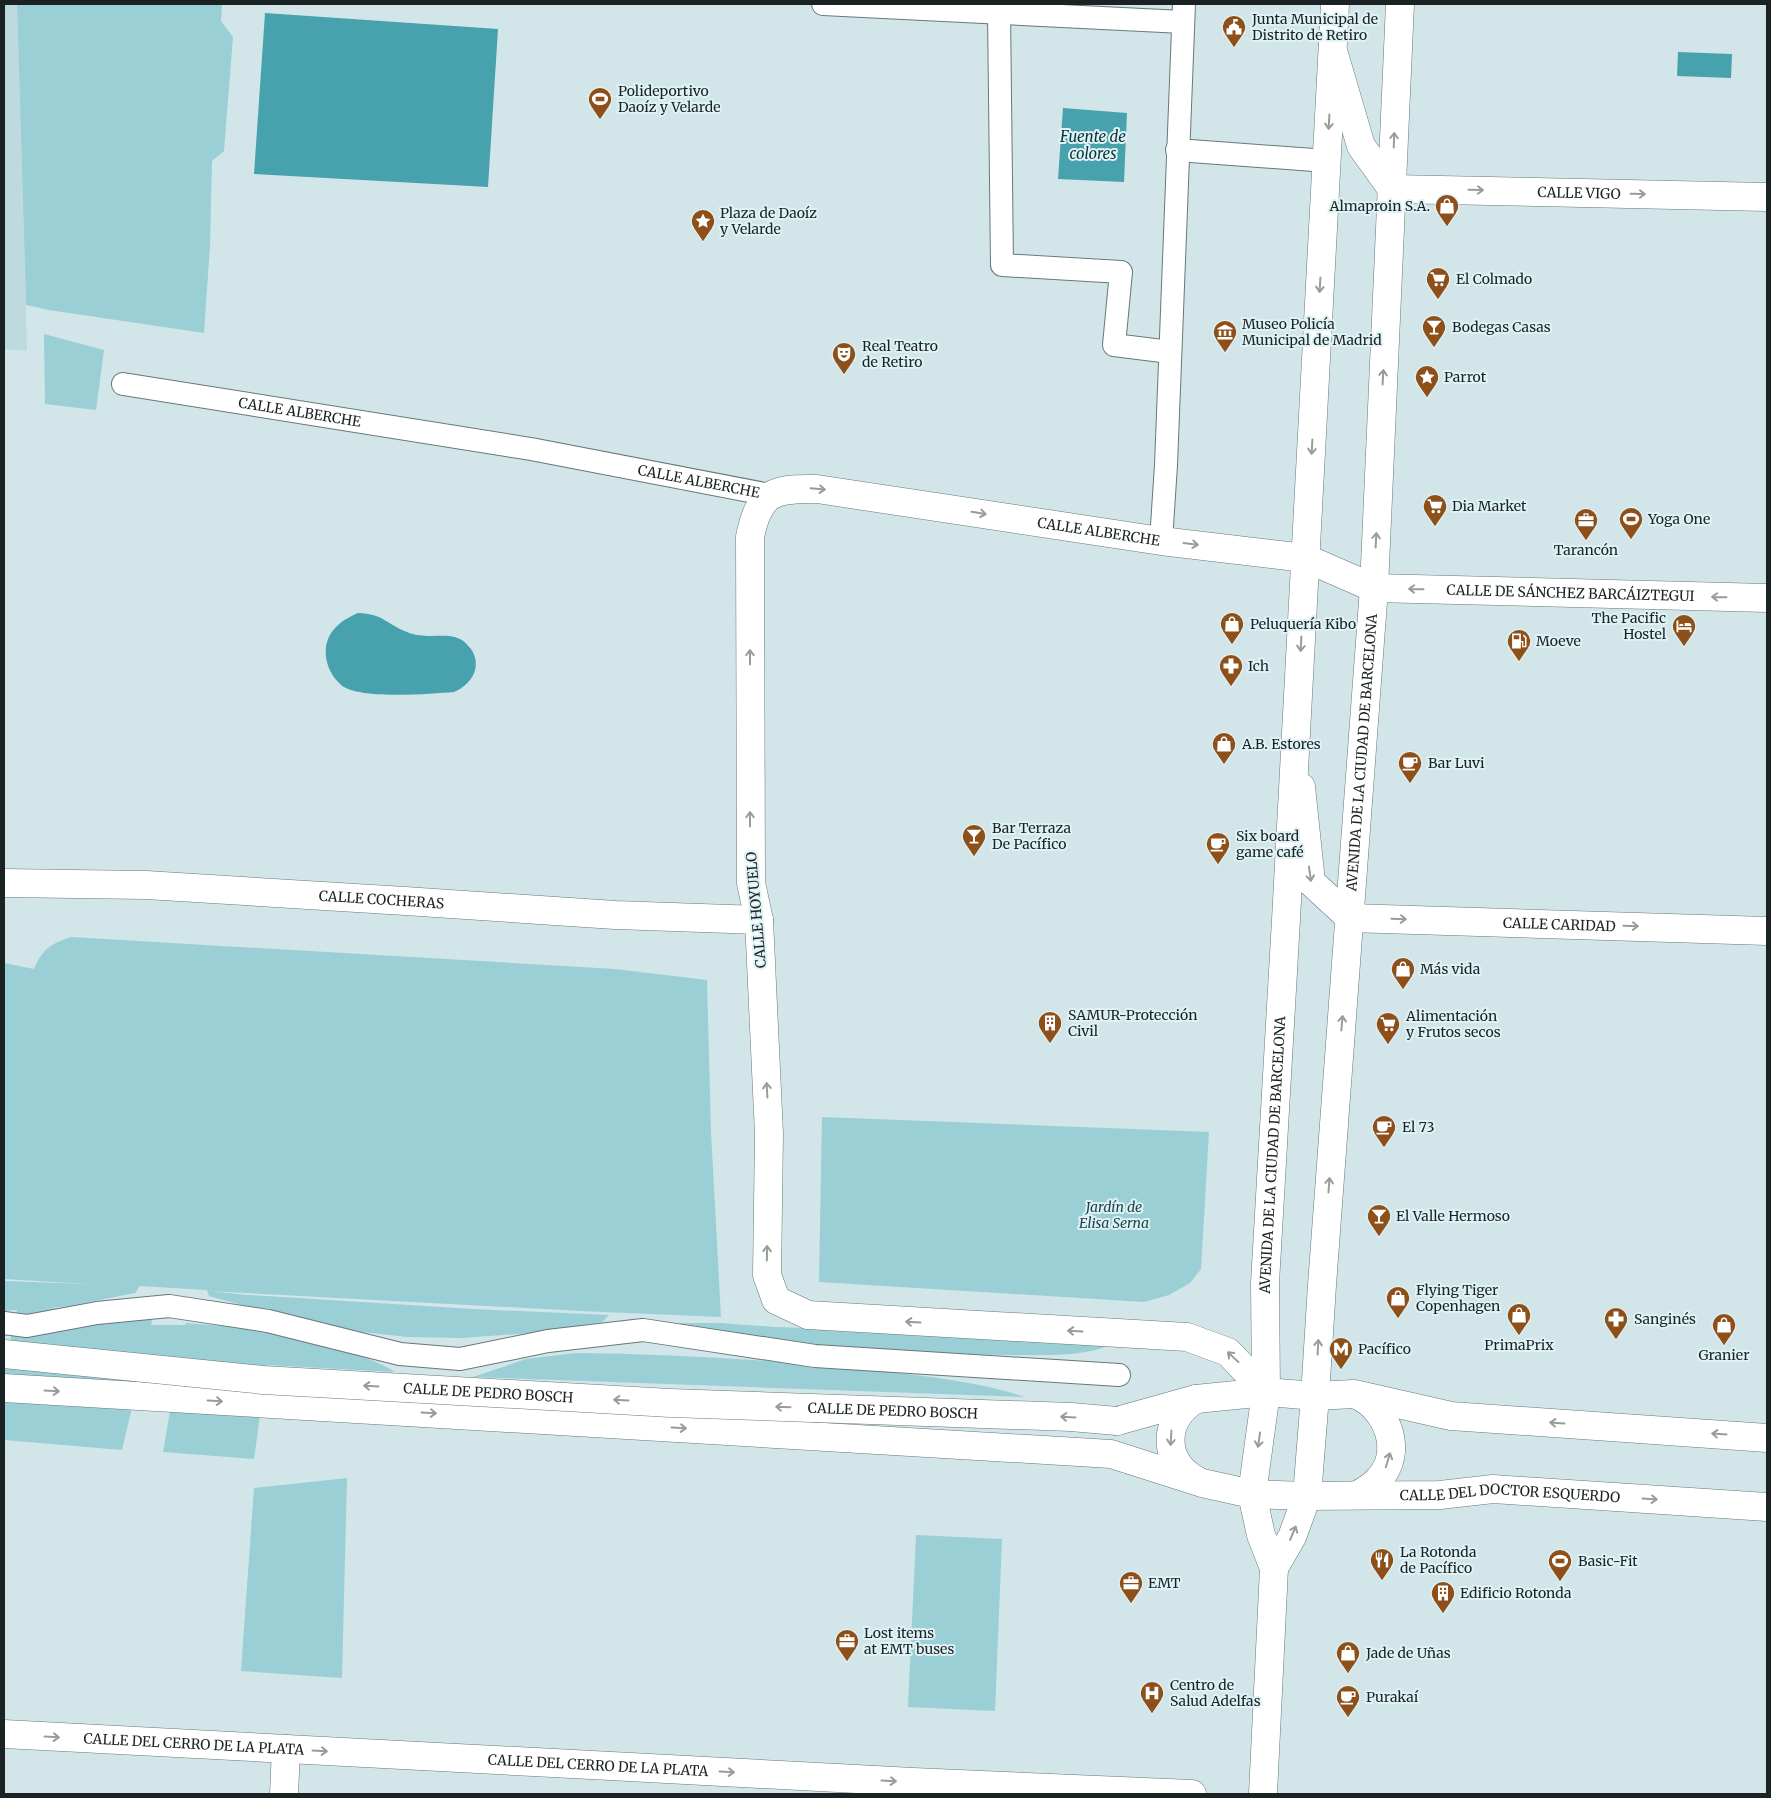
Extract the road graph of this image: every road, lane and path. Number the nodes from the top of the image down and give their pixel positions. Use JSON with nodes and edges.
{"nodes":[{"id":1,"x":823,"y":4,"type":"edge"},
{"id":2,"x":1336,"y":4,"type":"edge"},
{"id":3,"x":1398,"y":10,"type":"edge"},
{"id":4,"x":999,"y":12,"type":"junction"},
{"id":5,"x":1184,"y":13,"type":"edge"},
{"id":6,"x":1333,"y":51,"type":"junction"},
{"id":7,"x":1177,"y":150,"type":"junction"},
{"id":8,"x":1327,"y":161,"type":"junction"},
{"id":9,"x":1392,"y":188,"type":"junction"},
{"id":10,"x":1767,"y":197,"type":"edge"},
{"id":11,"x":1170,"y":352,"type":"junction"},
{"id":12,"x":123,"y":384,"type":"dead end"},
{"id":13,"x":770,"y":495,"type":"junction"},
{"id":14,"x":1161,"y":541,"type":"junction"},
{"id":15,"x":1306,"y":558,"type":"junction"},
{"id":16,"x":1374,"y":588,"type":"junction"},
{"id":17,"x":1767,"y":598,"type":"edge"},
{"id":18,"x":1296,"y":739,"type":"junction"},
{"id":19,"x":4,"y":883,"type":"edge"},
{"id":20,"x":1350,"y":918,"type":"junction"},
{"id":21,"x":758,"y":920,"type":"junction"},
{"id":22,"x":1767,"y":931,"type":"edge"},
{"id":23,"x":4,"y":1323,"type":"edge"},
{"id":24,"x":4,"y":1354,"type":"edge"},
{"id":25,"x":1119,"y":1375,"type":"dead end"},
{"id":26,"x":4,"y":1388,"type":"edge"},
{"id":27,"x":1266,"y":1392,"type":"junction"},
{"id":28,"x":1354,"y":1394,"type":"junction"},
{"id":29,"x":1316,"y":1396,"type":"junction"},
{"id":30,"x":1196,"y":1399,"type":"junction"},
{"id":31,"x":1767,"y":1438,"type":"edge"},
{"id":32,"x":1202,"y":1483,"type":"junction"},
{"id":33,"x":1252,"y":1494,"type":"junction"},
{"id":34,"x":1357,"y":1495,"type":"junction"},
{"id":35,"x":1307,"y":1496,"type":"junction"},
{"id":36,"x":1767,"y":1507,"type":"edge"},
{"id":37,"x":1274,"y":1568,"type":"junction"},
{"id":38,"x":4,"y":1734,"type":"edge"},
{"id":39,"x":286,"y":1749,"type":"junction"},
{"id":40,"x":949,"y":1789,"type":"edge"},
{"id":41,"x":284,"y":1794,"type":"edge"},
{"id":42,"x":1192,"y":1794,"type":"edge"},
{"id":43,"x":1264,"y":1794,"type":"edge"}],
"edges":[{"from":1,"to":4,"type":"street"},
{"from":2,"to":6,"type":"main road","name":"AVENIDA DE LA CIUDAD DE BARCELONA"},
{"from":9,"to":3,"type":"main road","name":"AVENIDA DE LA CIUDAD DE BARCELONA","one_way":true},
{"from":4,"to":5,"type":"street"},
{"from":4,"to":11,"type":"street"},
{"from":5,"to":7,"type":"street"},
{"from":6,"to":8,"type":"main road","name":"AVENIDA DE LA CIUDAD DE BARCELONA","one_way":true},
{"from":6,"to":9,"type":"main road","name":"AVENIDA DE LA CIUDAD DE BARCELONA"},
{"from":7,"to":8,"type":"street"},
{"from":7,"to":11,"type":"street"},
{"from":8,"to":15,"type":"main road","name":"AVENIDA DE LA CIUDAD DE BARCELONA","one_way":true},
{"from":9,"to":10,"type":"main road","name":"CALLE VIGO","one_way":true},
{"from":16,"to":9,"type":"main road","name":"AVENIDA DE LA CIUDAD DE BARCELONA","one_way":true},
{"from":11,"to":14,"type":"street"},
{"from":12,"to":13,"type":"street","name":"CALLE ALBERCHE"},
{"from":13,"to":14,"type":"main road","name":"CALLE ALBERCHE","one_way":true},
{"from":21,"to":13,"type":"main road","name":"CALLE HOYUELO","one_way":true},
{"from":14,"to":15,"type":"main road","name":"CALLE ALBERCHE","one_way":true},
{"from":15,"to":16,"type":"main road"},
{"from":15,"to":18,"type":"main road","name":"AVENIDA DE LA CIUDAD DE BARCELONA","one_way":true},
{"from":17,"to":16,"type":"main road","name":"CALLE DE SÁNCHEZ BARCÁIZTEGUI","one_way":true},
{"from":16,"to":20,"type":"main road","name":"AVENIDA DE LA CIUDAD DE BARCELONA"},
{"from":18,"to":20,"type":"main road","name":"AVENIDA DE LA CIUDAD DE BARCELONA","one_way":true},
{"from":18,"to":27,"type":"main road","name":"AVENIDA DE LA CIUDAD DE BARCELONA"},
{"from":19,"to":21,"type":"main road","name":"CALLE COCHERAS"},
{"from":20,"to":22,"type":"main road","name":"CALLE CARIDAD","one_way":true},
{"from":29,"to":20,"type":"main road","name":"AVENIDA DE LA CIUDAD DE BARCELONA","one_way":true},
{"from":27,"to":21,"type":"main road","name":"CALLE HOYUELO","one_way":true},
{"from":23,"to":25,"type":"street"},
{"from":30,"to":24,"type":"main road","name":"CALLE DE PEDRO BOSCH","one_way":true,"bridge":true},
{"from":26,"to":32,"type":"main road","name":"CALLE DE PEDRO BOSCH","one_way":true},
{"from":27,"to":29,"type":"main road"},
{"from":27,"to":30,"type":"main road","name":"CALLE DE PEDRO BOSCH"},
{"from":27,"to":33,"type":"main road","name":"AVENIDA DE LA CIUDAD DE BARCELONA","one_way":true},
{"from":28,"to":29,"type":"main road"},
{"from":31,"to":28,"type":"main road","one_way":true},
{"from":34,"to":28,"type":"main road","one_way":true},
{"from":29,"to":35,"type":"main road","name":"AVENIDA DE LA CIUDAD DE BARCELONA"},
{"from":30,"to":32,"type":"main road","one_way":true},
{"from":32,"to":33,"type":"main road","name":"CALLE DE PEDRO BOSCH"},
{"from":33,"to":35,"type":"main road","name":"CALLE DEL DOCTOR ESQUERDO"},
{"from":33,"to":37,"type":"main road","name":"AVENIDA DE LA CIUDAD DE BARCELONA"},
{"from":34,"to":35,"type":"main road","name":"CALLE DEL DOCTOR ESQUERDO"},
{"from":34,"to":36,"type":"main road","name":"CALLE DEL DOCTOR ESQUERDO","one_way":true},
{"from":37,"to":35,"type":"main road","name":"AVENIDA DE LA CIUDAD DE BARCELONA","one_way":true},
{"from":37,"to":43,"type":"main road","name":"AVENIDA DE LA CIUDAD DE BARCELONA"},
{"from":38,"to":39,"type":"main road","name":"CALLE DEL CERRO DE LA PLATA","one_way":true},
{"from":39,"to":40,"type":"main road","name":"CALLE DEL CERRO DE LA PLATA","one_way":true},
{"from":39,"to":41,"type":"main road"},
{"from":40,"to":42,"type":"main road","name":"CALLE DEL CERRO DE LA PLATA"}]}
